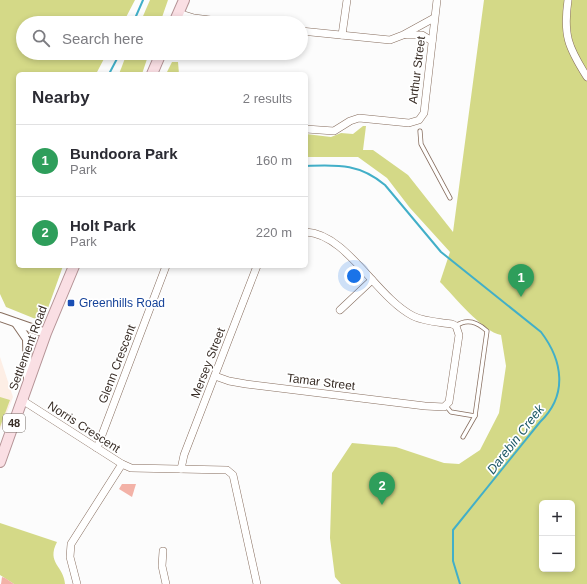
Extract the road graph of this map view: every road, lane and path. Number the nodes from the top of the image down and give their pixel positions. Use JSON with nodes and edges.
{"nodes":[{"id":1,"x":184,"y":0,"type":"edge"},
{"id":2,"x":346,"y":0,"type":"edge"},
{"id":3,"x":437,"y":0,"type":"edge"},
{"id":4,"x":568,"y":0,"type":"edge"},
{"id":5,"x":178,"y":13,"type":"junction"},
{"id":6,"x":177,"y":16,"type":"edge"},
{"id":7,"x":188,"y":16,"type":"edge"},
{"id":8,"x":434,"y":18,"type":"junction"},
{"id":9,"x":308,"y":31,"type":"edge"},
{"id":10,"x":342,"y":35,"type":"junction"},
{"id":11,"x":403,"y":35,"type":"junction"},
{"id":12,"x":432,"y":41,"type":"junction"},
{"id":13,"x":158,"y":60,"type":"edge"},
{"id":14,"x":153,"y":72,"type":"edge"},
{"id":15,"x":587,"y":77,"type":"edge"},
{"id":16,"x":308,"y":129,"type":"edge"},
{"id":17,"x":420,"y":131,"type":"dead end"},
{"id":18,"x":450,"y":198,"type":"dead end"},
{"id":19,"x":308,"y":232,"type":"edge"},
{"id":20,"x":73,"y":268,"type":"edge"},
{"id":21,"x":165,"y":268,"type":"edge"},
{"id":22,"x":256,"y":268,"type":"edge"},
{"id":23,"x":372,"y":280,"type":"junction"},
{"id":24,"x":0,"y":309,"type":"edge"},
{"id":25,"x":340,"y":310,"type":"dead end"},
{"id":26,"x":1,"y":318,"type":"edge"},
{"id":27,"x":16,"y":323,"type":"junction"},
{"id":28,"x":456,"y":326,"type":"junction"},
{"id":29,"x":46,"y":333,"type":"junction"},
{"id":30,"x":215,"y":376,"type":"junction"},
{"id":31,"x":28,"y":385,"type":"junction"},
{"id":32,"x":22,"y":400,"type":"junction"},
{"id":33,"x":446,"y":406,"type":"junction"},
{"id":34,"x":475,"y":416,"type":"junction"},
{"id":35,"x":464,"y":437,"type":"dead end"},
{"id":36,"x":97,"y":448,"type":"junction"},
{"id":37,"x":0,"y":462,"type":"edge"},
{"id":38,"x":122,"y":464,"type":"junction"},
{"id":39,"x":181,"y":469,"type":"junction"},
{"id":40,"x":163,"y":551,"type":"dead end"},
{"id":41,"x":77,"y":584,"type":"edge"},
{"id":42,"x":166,"y":584,"type":"edge"},
{"id":43,"x":257,"y":584,"type":"edge"}],
"edges":[{"from":1,"to":5,"type":"main road"},
{"from":2,"to":10,"type":"street"},
{"from":3,"to":8,"type":"street","name":"Arthur Street"},
{"from":4,"to":15,"type":"street"},
{"from":5,"to":6,"type":"main road"},
{"from":5,"to":7,"type":"street"},
{"from":8,"to":11,"type":"street"},
{"from":8,"to":12,"type":"street","name":"Arthur Street"},
{"from":9,"to":10,"type":"street"},
{"from":10,"to":11,"type":"street"},
{"from":11,"to":12,"type":"street"},
{"from":12,"to":16,"type":"street","name":"Arthur Street"},
{"from":13,"to":14,"type":"main road"},
{"from":17,"to":18,"type":"lane"},
{"from":19,"to":23,"type":"street"},
{"from":20,"to":29,"type":"main road","name":"Settlement Road","number":"48"},
{"from":21,"to":36,"type":"street","name":"Glenn Crescent"},
{"from":22,"to":30,"type":"street","name":"Mersey Street"},
{"from":23,"to":25,"type":"street"},
{"from":23,"to":28,"type":"street"},
{"from":24,"to":26,"type":"street"},
{"from":26,"to":27,"type":"street"},
{"from":27,"to":29,"type":"street"},
{"from":27,"to":31,"type":"street"},
{"from":28,"to":33,"type":"street"},
{"from":28,"to":34,"type":"lane"},
{"from":29,"to":31,"type":"main road","name":"Settlement Road","number":"48"},
{"from":30,"to":33,"type":"street","name":"Tamar Street"},
{"from":30,"to":39,"type":"street","name":"Mersey Street"},
{"from":31,"to":32,"type":"main road","name":"Settlement Road","number":"48"},
{"from":32,"to":36,"type":"street","name":"Norris Crescent"},
{"from":32,"to":37,"type":"main road","name":"Settlement Road","number":"48"},
{"from":33,"to":34,"type":"lane"},
{"from":34,"to":35,"type":"lane"},
{"from":36,"to":38,"type":"street","name":"Norris Crescent"},
{"from":38,"to":39,"type":"street"},
{"from":38,"to":41,"type":"street","name":"Norris Crescent"},
{"from":39,"to":43,"type":"street"},
{"from":40,"to":42,"type":"street"}]}
